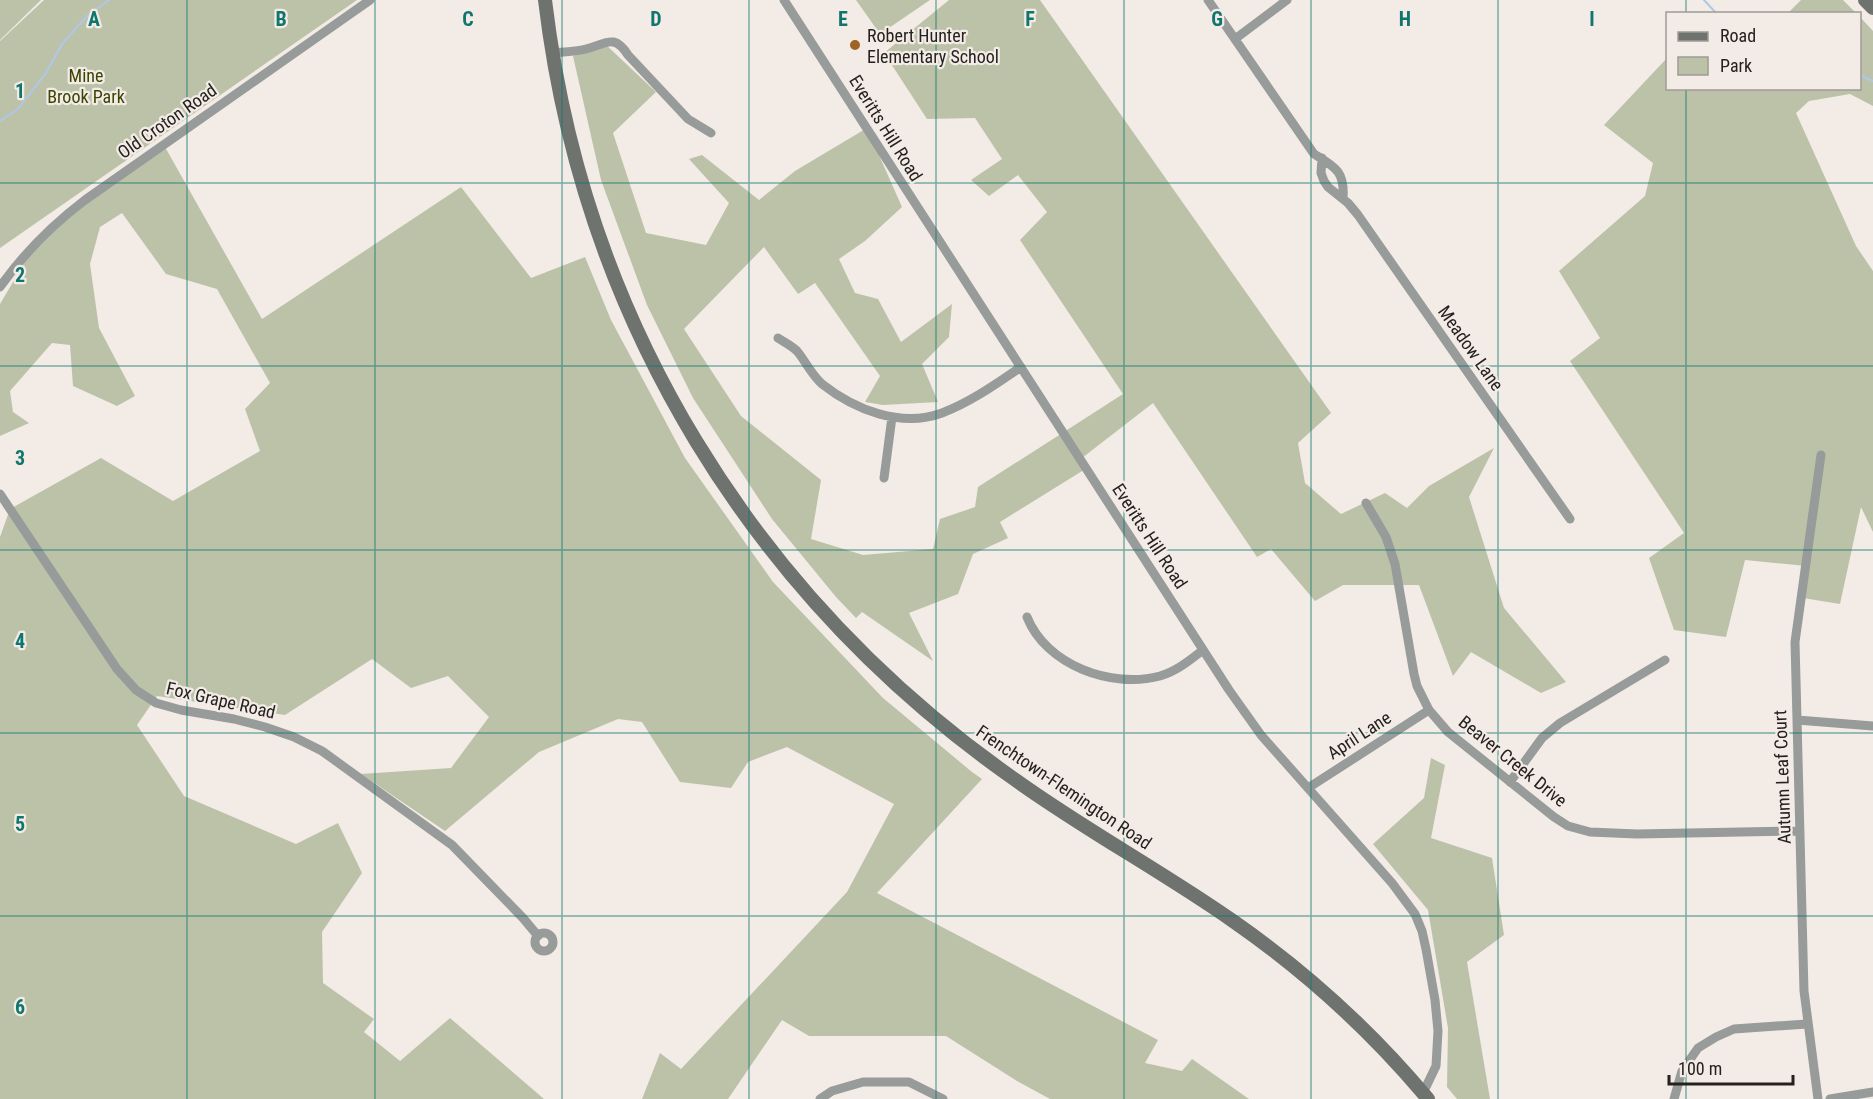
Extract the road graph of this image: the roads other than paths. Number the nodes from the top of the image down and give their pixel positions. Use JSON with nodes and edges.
{"nodes":[{"id":1,"x":370,"y":0,"type":"edge"},
{"id":2,"x":545,"y":0,"type":"edge"},
{"id":3,"x":784,"y":0,"type":"edge"},
{"id":4,"x":1208,"y":0,"type":"edge"},
{"id":5,"x":1287,"y":0,"type":"edge"},
{"id":6,"x":1865,"y":0,"type":"edge"},
{"id":7,"x":1873,"y":8,"type":"edge"},
{"id":8,"x":1235,"y":39,"type":"junction"},
{"id":9,"x":552,"y":53,"type":"junction"},
{"id":10,"x":711,"y":132,"type":"dead end"},
{"id":11,"x":1322,"y":159,"type":"junction"},
{"id":12,"x":1343,"y":198,"type":"junction"},
{"id":13,"x":0,"y":287,"type":"edge"},
{"id":14,"x":778,"y":338,"type":"dead end"},
{"id":15,"x":1021,"y":367,"type":"junction"},
{"id":16,"x":892,"y":417,"type":"junction"},
{"id":17,"x":1821,"y":455,"type":"dead end"},
{"id":18,"x":884,"y":478,"type":"dead end"},
{"id":19,"x":0,"y":495,"type":"edge"},
{"id":20,"x":1366,"y":503,"type":"dead end"},
{"id":21,"x":1570,"y":519,"type":"dead end"},
{"id":22,"x":1027,"y":617,"type":"dead end"},
{"id":23,"x":1203,"y":650,"type":"junction"},
{"id":24,"x":1665,"y":660,"type":"dead end"},
{"id":25,"x":1429,"y":710,"type":"junction"},
{"id":26,"x":1797,"y":720,"type":"junction"},
{"id":27,"x":1873,"y":726,"type":"edge"},
{"id":28,"x":1510,"y":782,"type":"junction"},
{"id":29,"x":1308,"y":788,"type":"junction"},
{"id":30,"x":1800,"y":831,"type":"junction"},
{"id":31,"x":538,"y":936,"type":"dead end"},
{"id":32,"x":1808,"y":1024,"type":"junction"},
{"id":33,"x":1873,"y":1092,"type":"edge"},
{"id":34,"x":1425,"y":1096,"type":"edge"},
{"id":35,"x":820,"y":1099,"type":"edge"},
{"id":36,"x":943,"y":1099,"type":"edge"},
{"id":37,"x":1674,"y":1099,"type":"edge"},
{"id":38,"x":1818,"y":1099,"type":"edge"},
{"id":39,"x":1830,"y":1099,"type":"edge"}],
"edges":[{"from":1,"to":13,"type":"street","name":"Old Croton Road"},
{"from":2,"to":9,"type":"main road","name":"Frenchtown-Flemington Road"},
{"from":3,"to":15,"type":"street","name":"Everitts Hill Road"},
{"from":4,"to":8,"type":"street","name":"Meadow Lane"},
{"from":5,"to":8,"type":"street"},
{"from":6,"to":7,"type":"main road"},
{"from":8,"to":11,"type":"street","name":"Meadow Lane"},
{"from":9,"to":10,"type":"street"},
{"from":9,"to":34,"type":"main road","name":"Frenchtown-Flemington Road"},
{"from":11,"to":12,"type":"street","name":"Meadow Lane"},
{"from":11,"to":12,"type":"street","name":"Meadow Lane"},
{"from":12,"to":21,"type":"street","name":"Meadow Lane"},
{"from":14,"to":16,"type":"street"},
{"from":15,"to":16,"type":"street"},
{"from":15,"to":23,"type":"street","name":"Everitts Hill Road"},
{"from":16,"to":18,"type":"street"},
{"from":17,"to":26,"type":"street","name":"Autumn Leaf Court"},
{"from":19,"to":31,"type":"street","name":"Fox Grape Road"},
{"from":20,"to":25,"type":"street","name":"Beaver Creek Drive"},
{"from":22,"to":23,"type":"street"},
{"from":23,"to":29,"type":"street","name":"Everitts Hill Road"},
{"from":24,"to":28,"type":"street"},
{"from":25,"to":28,"type":"street","name":"Beaver Creek Drive"},
{"from":25,"to":29,"type":"street","name":"April Lane"},
{"from":26,"to":27,"type":"street"},
{"from":26,"to":30,"type":"street","name":"Autumn Leaf Court"},
{"from":28,"to":30,"type":"street","name":"Beaver Creek Drive"},
{"from":29,"to":34,"type":"street","name":"Everitts Hill Road"},
{"from":30,"to":32,"type":"street","name":"Autumn Leaf Court"},
{"from":32,"to":37,"type":"street"},
{"from":32,"to":38,"type":"street","name":"Autumn Leaf Court"},
{"from":33,"to":39,"type":"street"},
{"from":35,"to":36,"type":"street"}]}
